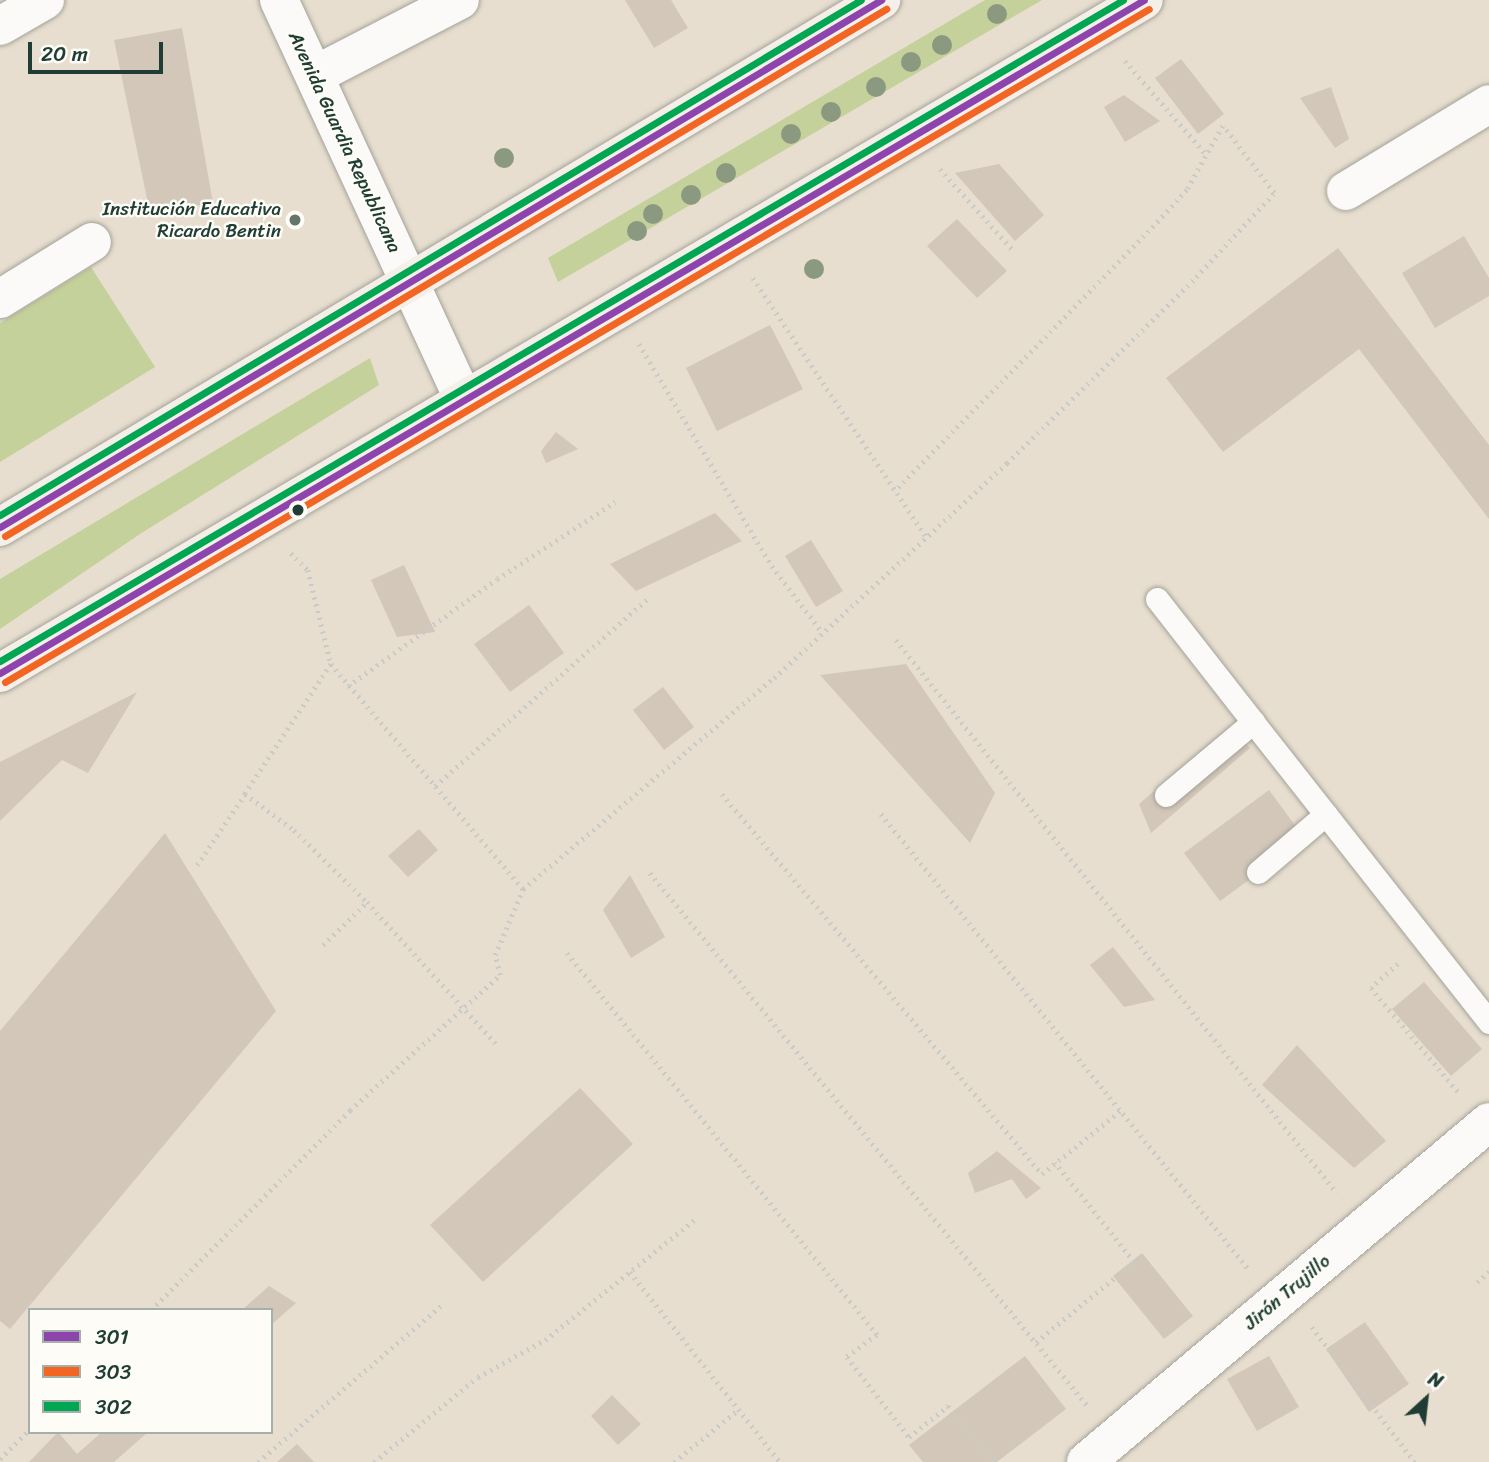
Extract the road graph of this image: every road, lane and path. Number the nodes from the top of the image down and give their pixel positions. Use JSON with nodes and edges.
{"nodes":[{"id":1,"x":45,"y":0,"type":"edge"},
{"id":2,"x":279,"y":0,"type":"edge"},
{"id":3,"x":460,"y":0,"type":"edge"},
{"id":4,"x":881,"y":0,"type":"edge"},
{"id":5,"x":1144,"y":0,"type":"edge"},
{"id":6,"x":0,"y":26,"type":"edge"},
{"id":7,"x":1097,"y":28,"type":"junction"},
{"id":8,"x":315,"y":75,"type":"junction"},
{"id":9,"x":1489,"y":104,"type":"edge"},
{"id":10,"x":910,"y":137,"type":"junction"},
{"id":11,"x":1205,"y":153,"type":"junction"},
{"id":12,"x":1346,"y":191,"type":"dead end"},
{"id":13,"x":92,"y":242,"type":"dead end"},
{"id":14,"x":729,"y":243,"type":"junction"},
{"id":15,"x":1012,"y":249,"type":"dead end"},
{"id":16,"x":410,"y":280,"type":"junction"},
{"id":17,"x":0,"y":299,"type":"edge"},
{"id":18,"x":618,"y":308,"type":"junction"},
{"id":19,"x":463,"y":399,"type":"junction"},
{"id":20,"x":895,"y":491,"type":"junction"},
{"id":21,"x":615,"y":502,"type":"dead end"},
{"id":22,"x":259,"y":519,"type":"junction"},
{"id":23,"x":0,"y":527,"type":"edge"},
{"id":24,"x":926,"y":536,"type":"junction"},
{"id":25,"x":647,"y":599,"type":"dead end"},
{"id":26,"x":1157,"y":599,"type":"dead end"},
{"id":27,"x":822,"y":632,"type":"junction"},
{"id":28,"x":896,"y":640,"type":"dead end"},
{"id":29,"x":331,"y":664,"type":"junction"},
{"id":30,"x":0,"y":673,"type":"edge"},
{"id":31,"x":348,"y":686,"type":"junction"},
{"id":32,"x":1253,"y":722,"type":"junction"},
{"id":33,"x":435,"y":786,"type":"junction"},
{"id":34,"x":245,"y":794,"type":"junction"},
{"id":35,"x":722,"y":794,"type":"dead end"},
{"id":36,"x":1166,"y":795,"type":"dead end"},
{"id":37,"x":881,"y":814,"type":"dead end"},
{"id":38,"x":1326,"y":814,"type":"junction"},
{"id":39,"x":197,"y":865,"type":"dead end"},
{"id":40,"x":1258,"y":872,"type":"dead end"},
{"id":41,"x":650,"y":873,"type":"dead end"},
{"id":42,"x":523,"y":889,"type":"junction"},
{"id":43,"x":367,"y":902,"type":"junction"},
{"id":44,"x":1425,"y":940,"type":"junction"},
{"id":45,"x":323,"y":945,"type":"dead end"},
{"id":46,"x":567,"y":953,"type":"dead end"},
{"id":47,"x":466,"y":1010,"type":"junction"},
{"id":48,"x":1489,"y":1022,"type":"edge"},
{"id":49,"x":496,"y":1044,"type":"dead end"},
{"id":50,"x":1120,"y":1111,"type":"junction"},
{"id":51,"x":1487,"y":1123,"type":"edge"},
{"id":52,"x":1055,"y":1163,"type":"junction"},
{"id":53,"x":694,"y":1220,"type":"dead end"},
{"id":54,"x":1364,"y":1227,"type":"junction"},
{"id":55,"x":630,"y":1272,"type":"junction"},
{"id":56,"x":1489,"y":1272,"type":"edge"},
{"id":57,"x":1477,"y":1282,"type":"dead end"},
{"id":58,"x":1281,"y":1297,"type":"junction"},
{"id":59,"x":444,"y":1303,"type":"dead end"},
{"id":60,"x":153,"y":1308,"type":"edge"},
{"id":61,"x":1036,"y":1342,"type":"junction"},
{"id":62,"x":738,"y":1410,"type":"junction"},
{"id":63,"x":28,"y":1431,"type":"edge"},
{"id":64,"x":1100,"y":1450,"type":"edge"},
{"id":65,"x":0,"y":1459,"type":"edge"},
{"id":66,"x":258,"y":1462,"type":"edge"},
{"id":67,"x":374,"y":1462,"type":"edge"},
{"id":68,"x":674,"y":1462,"type":"edge"},
{"id":69,"x":780,"y":1462,"type":"edge"},
{"id":70,"x":993,"y":1462,"type":"edge"},
{"id":71,"x":1415,"y":1462,"type":"edge"}],
"edges":[{"from":1,"to":6,"type":"street"},
{"from":2,"to":8,"type":"street","name":"Avenida Guardia Republicana"},
{"from":3,"to":8,"type":"street"},
{"from":4,"to":16,"type":"main road"},
{"from":5,"to":7,"type":"main road"},
{"from":7,"to":10,"type":"main road"},
{"from":7,"to":11,"type":"path"},
{"from":8,"to":16,"type":"street","name":"Avenida Guardia Republicana"},
{"from":9,"to":12,"type":"street"},
{"from":10,"to":14,"type":"main road"},
{"from":10,"to":15,"type":"path"},
{"from":11,"to":20,"type":"path"},
{"from":11,"to":24,"type":"path"},
{"from":13,"to":17,"type":"street"},
{"from":14,"to":18,"type":"main road"},
{"from":14,"to":20,"type":"path"},
{"from":16,"to":19,"type":"street","name":"Avenida Guardia Republicana"},
{"from":16,"to":23,"type":"main road"},
{"from":18,"to":19,"type":"main road"},
{"from":18,"to":27,"type":"path"},
{"from":19,"to":22,"type":"main road"},
{"from":20,"to":24,"type":"path"},
{"from":21,"to":31,"type":"path"},
{"from":22,"to":29,"type":"path"},
{"from":22,"to":30,"type":"main road"},
{"from":24,"to":27,"type":"path"},
{"from":25,"to":33,"type":"path"},
{"from":26,"to":32,"type":"lane"},
{"from":27,"to":42,"type":"path"},
{"from":28,"to":54,"type":"path"},
{"from":29,"to":31,"type":"path"},
{"from":29,"to":34,"type":"path"},
{"from":31,"to":33,"type":"path"},
{"from":32,"to":36,"type":"lane"},
{"from":32,"to":38,"type":"lane"},
{"from":33,"to":42,"type":"path"},
{"from":34,"to":39,"type":"path"},
{"from":34,"to":43,"type":"path"},
{"from":35,"to":52,"type":"path"},
{"from":37,"to":50,"type":"path"},
{"from":38,"to":40,"type":"lane"},
{"from":38,"to":44,"type":"lane"},
{"from":41,"to":61,"type":"path"},
{"from":42,"to":47,"type":"path"},
{"from":43,"to":45,"type":"path"},
{"from":43,"to":47,"type":"path"},
{"from":44,"to":48,"type":"lane"},
{"from":44,"to":51,"type":"path"},
{"from":46,"to":70,"type":"path"},
{"from":47,"to":49,"type":"path"},
{"from":47,"to":60,"type":"path"},
{"from":50,"to":52,"type":"path"},
{"from":50,"to":58,"type":"path"},
{"from":51,"to":54,"type":"street","name":"Jirón Trujillo"},
{"from":52,"to":61,"type":"path"},
{"from":53,"to":55,"type":"path"},
{"from":54,"to":58,"type":"street","name":"Jirón Trujillo"},
{"from":55,"to":62,"type":"path"},
{"from":55,"to":67,"type":"path"},
{"from":56,"to":57,"type":"path"},
{"from":58,"to":64,"type":"street","name":"Jirón Trujillo"},
{"from":58,"to":71,"type":"path"},
{"from":59,"to":66,"type":"path"},
{"from":61,"to":64,"type":"path"},
{"from":62,"to":68,"type":"path"},
{"from":62,"to":69,"type":"path"},
{"from":63,"to":65,"type":"path"}]}
